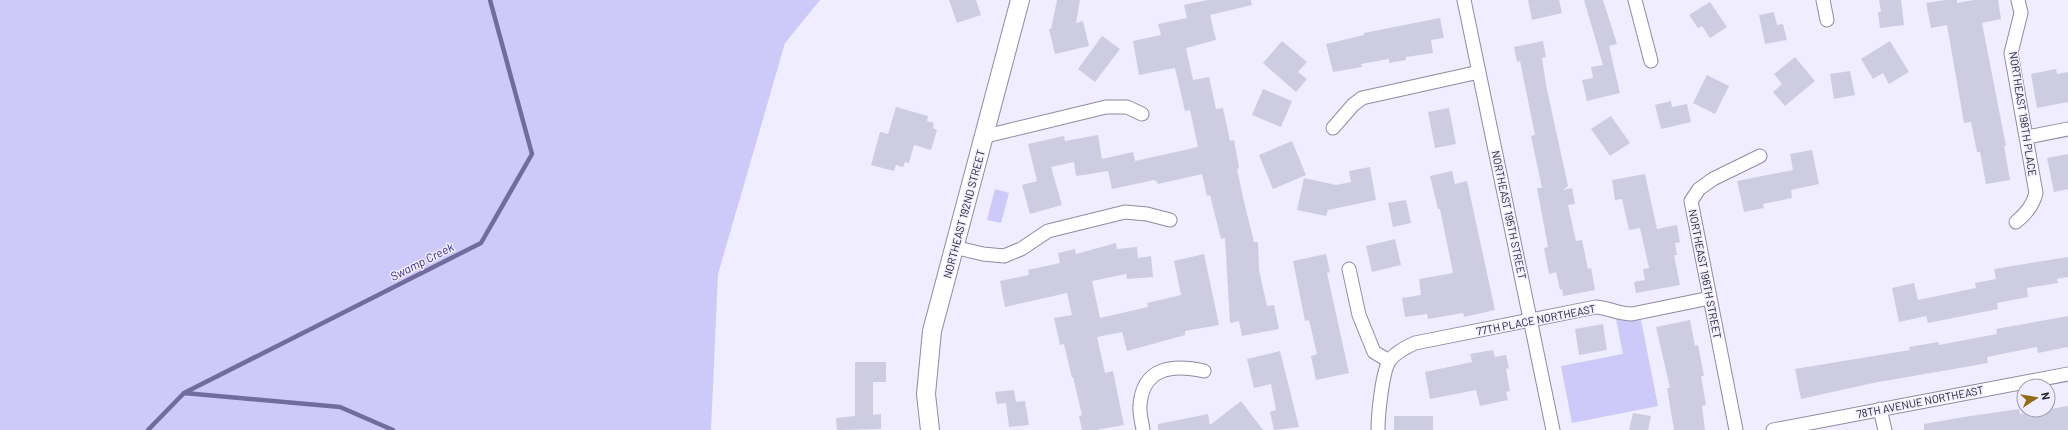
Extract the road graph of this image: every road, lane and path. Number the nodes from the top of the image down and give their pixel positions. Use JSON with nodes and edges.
{"nodes":[{"id":1,"x":1020,"y":0,"type":"edge"},
{"id":2,"x":1464,"y":0,"type":"edge"},
{"id":3,"x":1636,"y":0,"type":"edge"},
{"id":4,"x":1823,"y":0,"type":"edge"},
{"id":5,"x":2018,"y":0,"type":"edge"},
{"id":6,"x":1827,"y":20,"type":"dead end"},
{"id":7,"x":1650,"y":61,"type":"dead end"},
{"id":8,"x":1479,"y":72,"type":"junction"},
{"id":9,"x":1142,"y":114,"type":"dead end"},
{"id":10,"x":1334,"y":128,"type":"dead end"},
{"id":11,"x":2068,"y":129,"type":"edge"},
{"id":12,"x":986,"y":136,"type":"junction"},
{"id":13,"x":2027,"y":137,"type":"junction"},
{"id":14,"x":1760,"y":156,"type":"dead end"},
{"id":15,"x":1170,"y":220,"type":"dead end"},
{"id":16,"x":2016,"y":222,"type":"dead end"},
{"id":17,"x":954,"y":247,"type":"junction"},
{"id":18,"x":1349,"y":268,"type":"dead end"},
{"id":19,"x":1710,"y":298,"type":"junction"},
{"id":20,"x":1531,"y":320,"type":"junction"},
{"id":21,"x":1389,"y":361,"type":"junction"},
{"id":22,"x":1204,"y":370,"type":"dead end"},
{"id":23,"x":2068,"y":374,"type":"edge"},
{"id":24,"x":1880,"y":409,"type":"junction"},
{"id":25,"x":930,"y":430,"type":"edge"},
{"id":26,"x":1143,"y":430,"type":"edge"},
{"id":27,"x":1378,"y":430,"type":"edge"},
{"id":28,"x":1553,"y":430,"type":"edge"},
{"id":29,"x":1736,"y":430,"type":"edge"},
{"id":30,"x":1773,"y":430,"type":"edge"},
{"id":31,"x":1885,"y":430,"type":"edge"}],
"edges":[{"from":1,"to":12,"type":"street","name":"NORTHEAST 192ND STREET"},
{"from":2,"to":8,"type":"street","name":"NORTHEAST 195TH STREET"},
{"from":3,"to":7,"type":"street"},
{"from":4,"to":6,"type":"street"},
{"from":5,"to":13,"type":"street","name":"NORTHEAST 198TH PLACE"},
{"from":8,"to":10,"type":"street"},
{"from":8,"to":20,"type":"street","name":"NORTHEAST 195TH STREET"},
{"from":9,"to":12,"type":"street"},
{"from":11,"to":13,"type":"street"},
{"from":12,"to":17,"type":"street","name":"NORTHEAST 192ND STREET"},
{"from":13,"to":16,"type":"street","name":"NORTHEAST 198TH PLACE"},
{"from":14,"to":19,"type":"street","name":"NORTHEAST 196TH STREET"},
{"from":15,"to":17,"type":"street"},
{"from":17,"to":25,"type":"street","name":"NORTHEAST 192ND STREET"},
{"from":18,"to":21,"type":"street"},
{"from":19,"to":20,"type":"street","name":"77TH PLACE NORTHEAST"},
{"from":19,"to":29,"type":"street","name":"NORTHEAST 196TH STREET"},
{"from":20,"to":21,"type":"street","name":"77TH PLACE NORTHEAST"},
{"from":20,"to":28,"type":"street","name":"NORTHEAST 195TH STREET"},
{"from":21,"to":27,"type":"street"},
{"from":22,"to":26,"type":"street"},
{"from":23,"to":24,"type":"street","name":"78TH AVENUE NORTHEAST"},
{"from":24,"to":30,"type":"street","name":"78TH AVENUE NORTHEAST"},
{"from":24,"to":31,"type":"street"}]}
